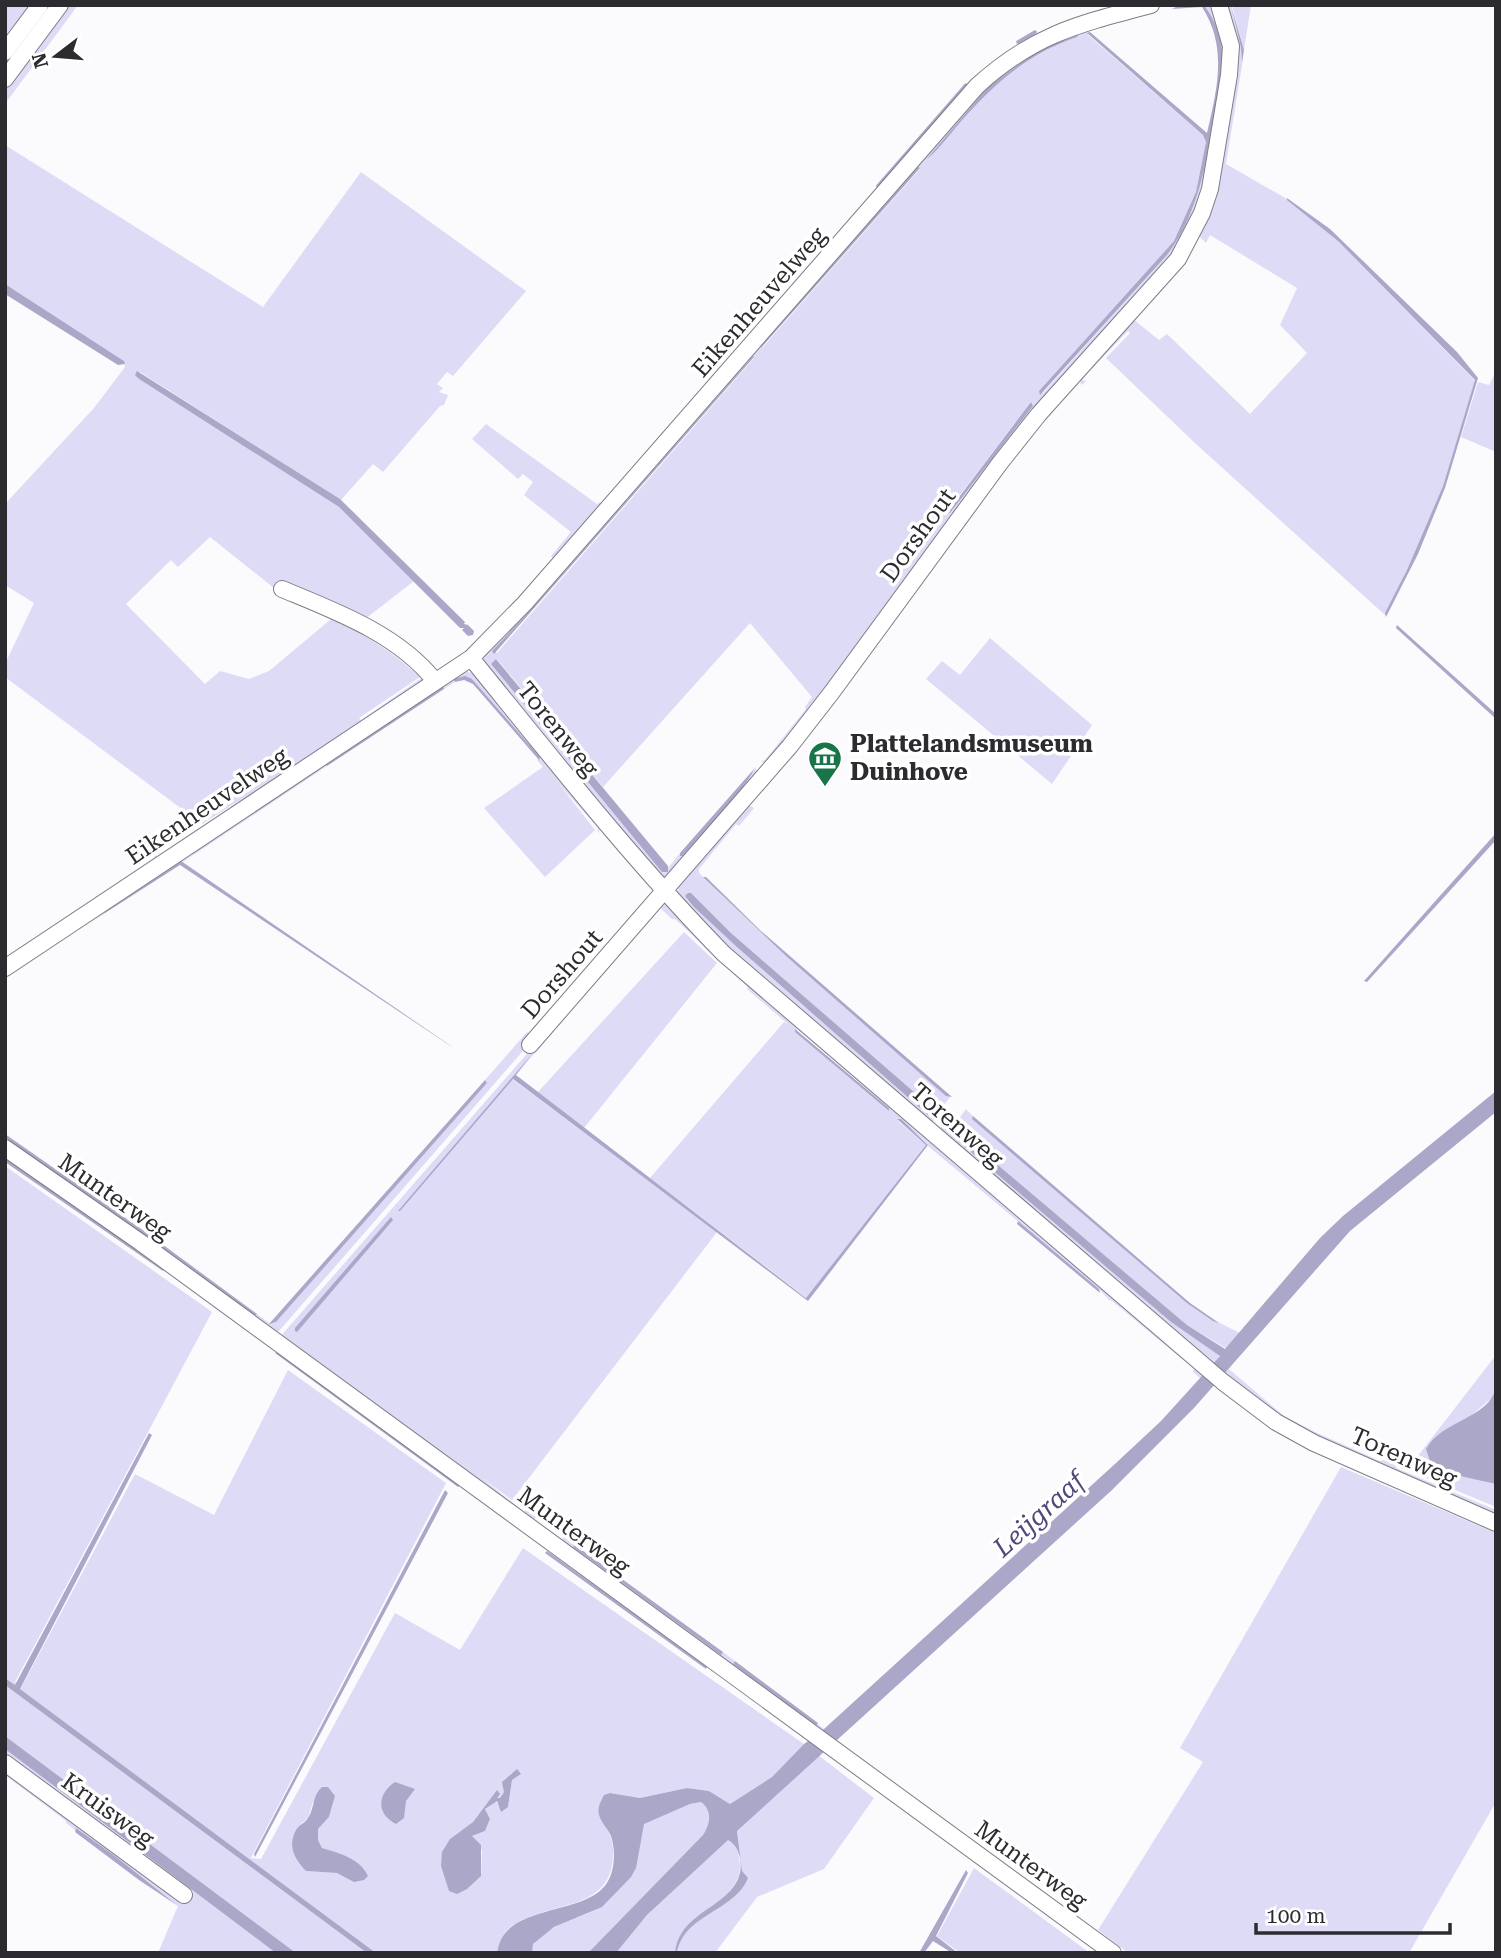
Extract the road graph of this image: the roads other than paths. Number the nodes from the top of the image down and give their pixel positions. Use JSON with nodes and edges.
{"nodes":[{"id":1,"x":40,"y":5,"type":"edge"},
{"id":2,"x":60,"y":5,"type":"edge"},
{"id":3,"x":1151,"y":5,"type":"edge"},
{"id":4,"x":1219,"y":5,"type":"edge"},
{"id":5,"x":5,"y":52,"type":"edge"},
{"id":6,"x":5,"y":79,"type":"edge"},
{"id":7,"x":282,"y":589,"type":"dead end"},
{"id":8,"x":471,"y":658,"type":"junction"},
{"id":9,"x":435,"y":681,"type":"junction"},
{"id":10,"x":664,"y":891,"type":"junction"},
{"id":11,"x":5,"y":968,"type":"edge"},
{"id":12,"x":530,"y":1045,"type":"dead end"},
{"id":13,"x":5,"y":1148,"type":"edge"},
{"id":14,"x":1496,"y":1522,"type":"edge"},
{"id":15,"x":5,"y":1763,"type":"edge"},
{"id":16,"x":184,"y":1895,"type":"dead end"},
{"id":17,"x":1113,"y":1953,"type":"edge"}],
"edges":[{"from":1,"to":5,"type":"street"},
{"from":2,"to":6,"type":"street"},
{"from":3,"to":8,"type":"street","name":"Eikenheuvelweg"},
{"from":4,"to":10,"type":"street","name":"Dorshout"},
{"from":7,"to":9,"type":"street"},
{"from":8,"to":9,"type":"street","name":"Eikenheuvelweg"},
{"from":8,"to":10,"type":"street","name":"Torenweg"},
{"from":9,"to":11,"type":"street","name":"Eikenheuvelweg"},
{"from":10,"to":12,"type":"street","name":"Dorshout"},
{"from":10,"to":14,"type":"street","name":"Torenweg"},
{"from":13,"to":17,"type":"street","name":"Munterweg"},
{"from":15,"to":16,"type":"street","name":"Kruisweg"}]}
